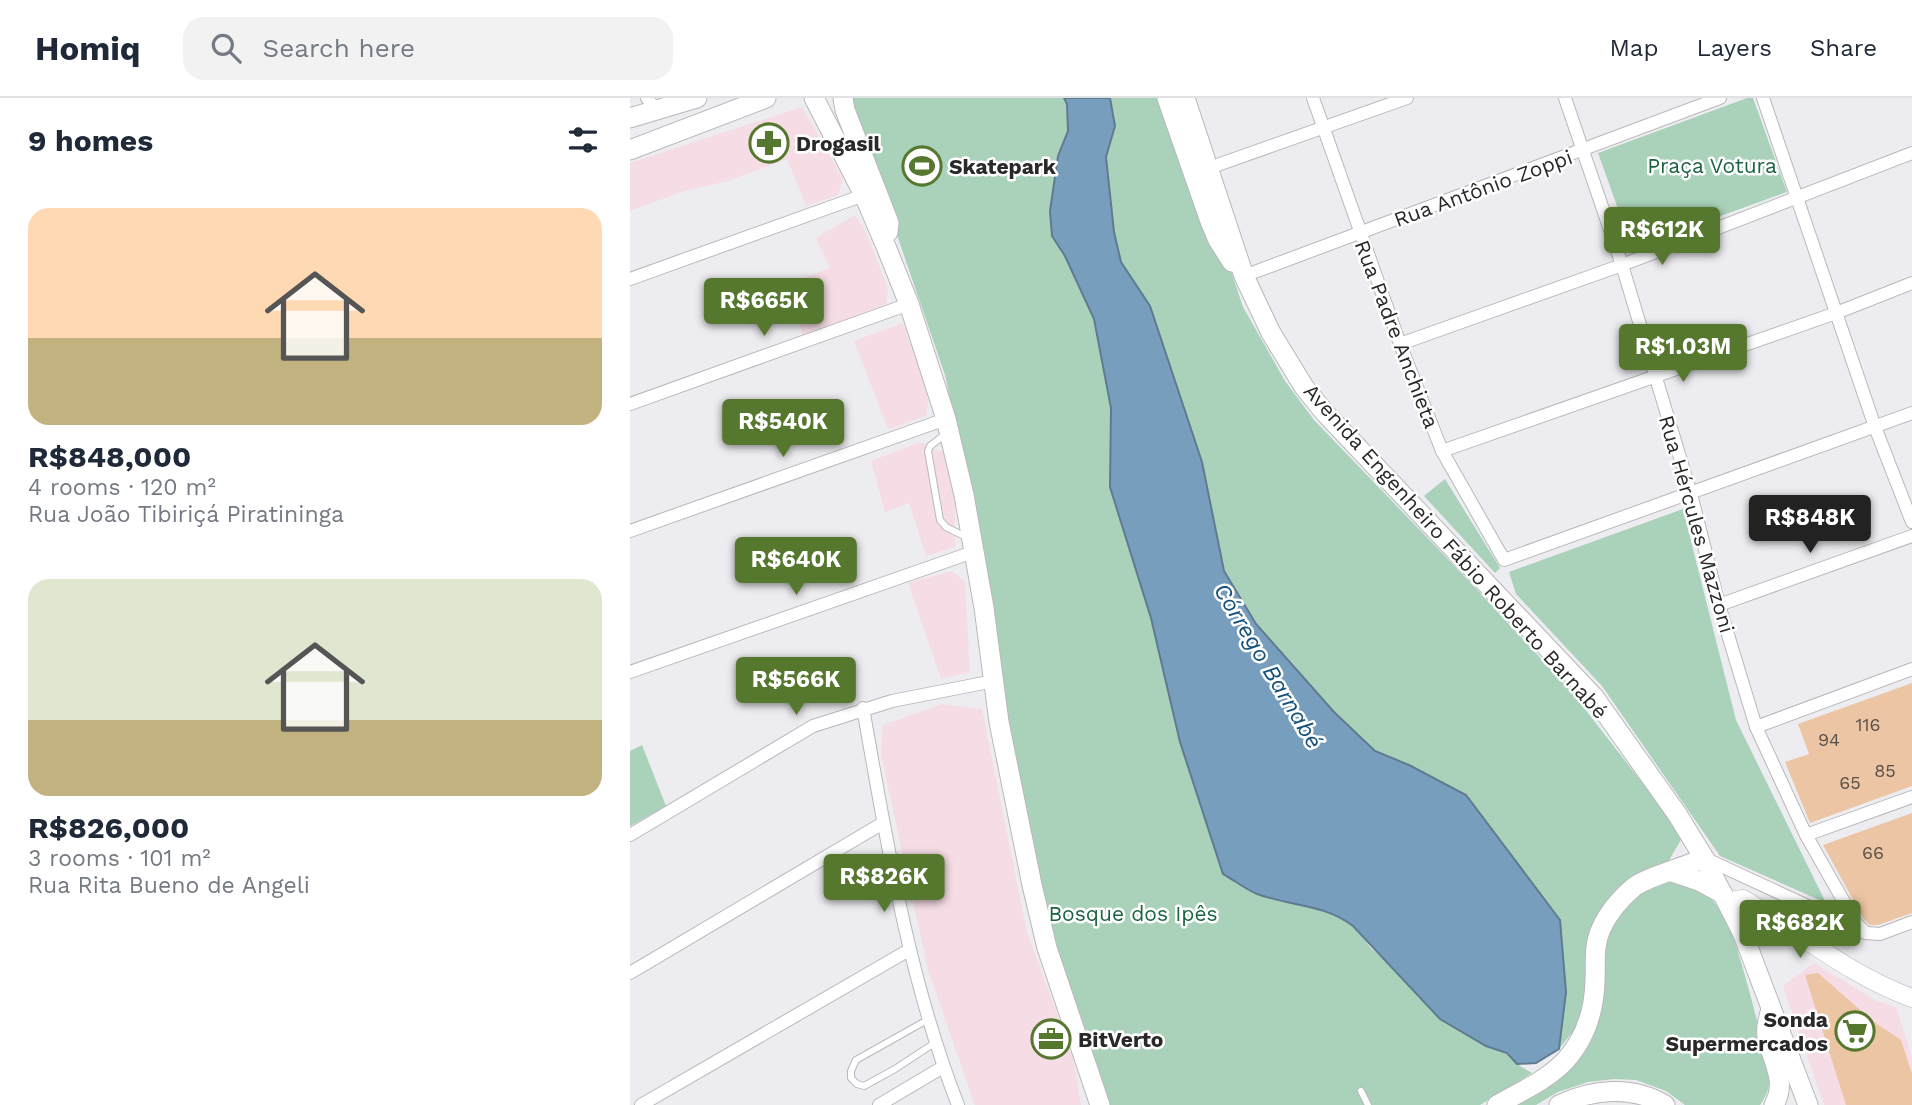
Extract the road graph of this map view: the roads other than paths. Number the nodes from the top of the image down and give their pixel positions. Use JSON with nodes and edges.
{"nodes":[{"id":1,"x":697,"y":98,"type":"edge"},
{"id":2,"x":766,"y":98,"type":"edge"},
{"id":3,"x":814,"y":98,"type":"edge"},
{"id":4,"x":843,"y":98,"type":"edge"},
{"id":5,"x":1167,"y":98,"type":"edge"},
{"id":6,"x":1185,"y":98,"type":"edge"},
{"id":7,"x":1313,"y":98,"type":"edge"},
{"id":8,"x":1407,"y":98,"type":"edge"},
{"id":9,"x":1565,"y":98,"type":"edge"},
{"id":10,"x":1720,"y":98,"type":"edge"},
{"id":11,"x":1763,"y":98,"type":"edge"},
{"id":12,"x":652,"y":104,"type":"edge"},
{"id":13,"x":630,"y":118,"type":"edge"},
{"id":14,"x":1324,"y":129,"type":"junction"},
{"id":15,"x":630,"y":150,"type":"edge"},
{"id":16,"x":1584,"y":151,"type":"junction"},
{"id":17,"x":1912,"y":153,"type":"edge"},
{"id":18,"x":1209,"y":168,"type":"junction"},
{"id":19,"x":864,"y":195,"type":"junction"},
{"id":20,"x":1798,"y":195,"type":"junction"},
{"id":21,"x":1360,"y":234,"type":"junction"},
{"id":22,"x":887,"y":249,"type":"junction"},
{"id":23,"x":1622,"y":265,"type":"junction"},
{"id":24,"x":1244,"y":276,"type":"junction"},
{"id":25,"x":630,"y":279,"type":"edge"},
{"id":26,"x":1912,"y":283,"type":"edge"},
{"id":27,"x":909,"y":304,"type":"junction"},
{"id":28,"x":1836,"y":313,"type":"junction"},
{"id":29,"x":1399,"y":344,"type":"junction"},
{"id":30,"x":1655,"y":376,"type":"junction"},
{"id":31,"x":630,"y":404,"type":"edge"},
{"id":32,"x":1912,"y":413,"type":"edge"},
{"id":33,"x":947,"y":425,"type":"junction"},
{"id":34,"x":1875,"y":427,"type":"junction"},
{"id":35,"x":1442,"y":452,"type":"junction"},
{"id":36,"x":1691,"y":494,"type":"junction"},
{"id":37,"x":1912,"y":522,"type":"edge"},
{"id":38,"x":630,"y":531,"type":"edge"},
{"id":39,"x":1912,"y":536,"type":"edge"},
{"id":40,"x":972,"y":546,"type":"junction"},
{"id":41,"x":1719,"y":605,"type":"junction"},
{"id":42,"x":1912,"y":669,"type":"edge"},
{"id":43,"x":630,"y":672,"type":"edge"},
{"id":44,"x":994,"y":681,"type":"junction"},
{"id":45,"x":863,"y":708,"type":"junction"},
{"id":46,"x":1756,"y":727,"type":"junction"},
{"id":47,"x":1912,"y":797,"type":"edge"},
{"id":48,"x":883,"y":823,"type":"junction"},
{"id":49,"x":630,"y":835,"type":"edge"},
{"id":50,"x":1806,"y":835,"type":"junction"},
{"id":51,"x":1704,"y":859,"type":"junction"},
{"id":52,"x":1672,"y":872,"type":"junction"},
{"id":53,"x":1776,"y":892,"type":"junction"},
{"id":54,"x":1727,"y":900,"type":"junction"},
{"id":55,"x":1768,"y":914,"type":"junction"},
{"id":56,"x":1912,"y":922,"type":"edge"},
{"id":57,"x":1866,"y":933,"type":"junction"},
{"id":58,"x":909,"y":950,"type":"junction"},
{"id":59,"x":630,"y":973,"type":"edge"},
{"id":60,"x":1912,"y":999,"type":"edge"},
{"id":61,"x":1771,"y":1009,"type":"junction"},
{"id":62,"x":929,"y":1019,"type":"junction"},
{"id":63,"x":936,"y":1042,"type":"junction"},
{"id":64,"x":943,"y":1068,"type":"junction"},
{"id":65,"x":1361,"y":1091,"type":"dead end"},
{"id":66,"x":641,"y":1105,"type":"edge"},
{"id":67,"x":879,"y":1105,"type":"edge"},
{"id":68,"x":958,"y":1105,"type":"edge"},
{"id":69,"x":1100,"y":1105,"type":"edge"},
{"id":70,"x":1368,"y":1105,"type":"edge"},
{"id":71,"x":1497,"y":1105,"type":"edge"},
{"id":72,"x":1559,"y":1105,"type":"edge"},
{"id":73,"x":1665,"y":1105,"type":"edge"},
{"id":74,"x":1774,"y":1105,"type":"edge"},
{"id":75,"x":1808,"y":1105,"type":"edge"}],
"edges":[{"from":1,"to":12,"type":"main road"},
{"from":2,"to":15,"type":"main road"},
{"from":3,"to":19,"type":"main road"},
{"from":4,"to":22,"type":"main road"},
{"from":5,"to":24,"type":"main road"},
{"from":6,"to":18,"type":"main road","name":"Avenida Engenheiro Fábio Roberto Barnabé"},
{"from":7,"to":14,"type":"street","name":"Rua Padre Anchieta"},
{"from":8,"to":14,"type":"street"},
{"from":9,"to":16,"type":"street","name":"Rua Hércules Mazzoni"},
{"from":10,"to":16,"type":"street","name":"Rua Antônio Zoppi"},
{"from":11,"to":20,"type":"street"},
{"from":12,"to":13,"type":"main road"},
{"from":14,"to":18,"type":"street"},
{"from":14,"to":21,"type":"street","name":"Rua Padre Anchieta"},
{"from":16,"to":21,"type":"street","name":"Rua Antônio Zoppi"},
{"from":16,"to":23,"type":"street","name":"Rua Hércules Mazzoni"},
{"from":17,"to":20,"type":"street"},
{"from":18,"to":24,"type":"main road","name":"Avenida Engenheiro Fábio Roberto Barnabé"},
{"from":19,"to":22,"type":"main road"},
{"from":19,"to":25,"type":"street"},
{"from":20,"to":23,"type":"street"},
{"from":20,"to":28,"type":"street"},
{"from":21,"to":24,"type":"street","name":"Rua Antônio Zoppi"},
{"from":21,"to":29,"type":"street","name":"Rua Padre Anchieta"},
{"from":22,"to":27,"type":"main road"},
{"from":23,"to":29,"type":"street"},
{"from":23,"to":30,"type":"street","name":"Rua Hércules Mazzoni"},
{"from":24,"to":51,"type":"main road","name":"Avenida Engenheiro Fábio Roberto Barnabé"},
{"from":26,"to":28,"type":"street"},
{"from":27,"to":31,"type":"street"},
{"from":27,"to":33,"type":"main road"},
{"from":28,"to":30,"type":"street"},
{"from":28,"to":34,"type":"street"},
{"from":29,"to":35,"type":"street","name":"Rua Padre Anchieta"},
{"from":30,"to":35,"type":"street"},
{"from":30,"to":36,"type":"street","name":"Rua Hércules Mazzoni"},
{"from":32,"to":34,"type":"street"},
{"from":33,"to":38,"type":"street"},
{"from":33,"to":40,"type":"main road"},
{"from":33,"to":40,"type":"lane"},
{"from":34,"to":36,"type":"street"},
{"from":34,"to":37,"type":"street"},
{"from":35,"to":36,"type":"street","name":"Rua Padre Anchieta"},
{"from":36,"to":41,"type":"street","name":"Rua Hércules Mazzoni"},
{"from":39,"to":41,"type":"street"},
{"from":40,"to":43,"type":"street"},
{"from":40,"to":44,"type":"main road"},
{"from":41,"to":46,"type":"street","name":"Rua Hércules Mazzoni"},
{"from":42,"to":46,"type":"street"},
{"from":44,"to":45,"type":"street"},
{"from":44,"to":69,"type":"main road"},
{"from":45,"to":48,"type":"street"},
{"from":45,"to":49,"type":"street"},
{"from":46,"to":50,"type":"street","name":"Rua Hércules Mazzoni"},
{"from":47,"to":50,"type":"street"},
{"from":48,"to":58,"type":"street"},
{"from":48,"to":59,"type":"street"},
{"from":50,"to":57,"type":"street","name":"Rua Hércules Mazzoni"},
{"from":51,"to":52,"type":"main road"},
{"from":51,"to":53,"type":"street"},
{"from":51,"to":54,"type":"main road","name":"Avenida Engenheiro Fábio Roberto Barnabé"},
{"from":52,"to":54,"type":"main road"},
{"from":52,"to":71,"type":"main road"},
{"from":53,"to":55,"type":"street"},
{"from":53,"to":57,"type":"street"},
{"from":54,"to":55,"type":"main road"},
{"from":54,"to":61,"type":"main road","name":"Avenida Engenheiro Fábio Roberto Barnabé"},
{"from":55,"to":60,"type":"main road"},
{"from":56,"to":57,"type":"street"},
{"from":58,"to":62,"type":"street"},
{"from":58,"to":66,"type":"street"},
{"from":61,"to":74,"type":"main road"},
{"from":61,"to":75,"type":"main road","name":"Avenida Engenheiro Fábio Roberto Barnabé"},
{"from":62,"to":63,"type":"street"},
{"from":62,"to":63,"type":"lane"},
{"from":63,"to":64,"type":"street"},
{"from":64,"to":67,"type":"street"},
{"from":64,"to":68,"type":"street"},
{"from":65,"to":70,"type":"lane"},
{"from":72,"to":73,"type":"main road"}]}
